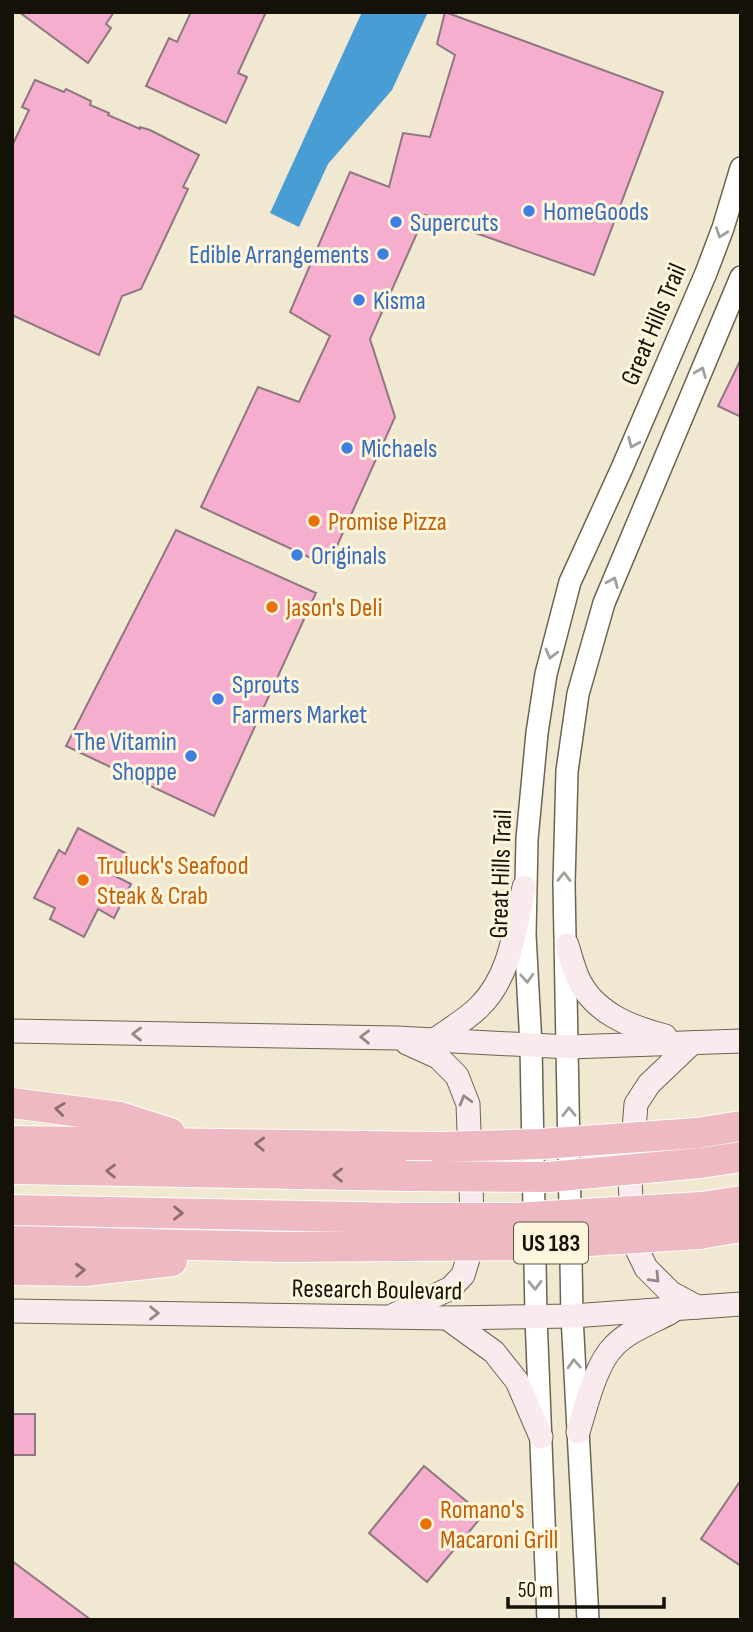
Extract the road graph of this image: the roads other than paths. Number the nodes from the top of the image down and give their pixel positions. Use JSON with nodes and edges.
{"nodes":[{"id":1,"x":741,"y":168,"type":"edge"},
{"id":2,"x":741,"y":276,"type":"edge"},
{"id":3,"x":524,"y":887,"type":"junction"},
{"id":4,"x":567,"y":945,"type":"junction"},
{"id":5,"x":12,"y":1031,"type":"edge"},
{"id":6,"x":397,"y":1038,"type":"junction"},
{"id":7,"x":436,"y":1040,"type":"junction"},
{"id":8,"x":741,"y":1041,"type":"edge"},
{"id":9,"x":692,"y":1043,"type":"junction"},
{"id":10,"x":531,"y":1045,"type":"junction"},
{"id":11,"x":569,"y":1047,"type":"junction"},
{"id":12,"x":12,"y":1103,"type":"edge"},
{"id":13,"x":741,"y":1126,"type":"edge"},
{"id":14,"x":12,"y":1141,"type":"edge"},
{"id":15,"x":197,"y":1142,"type":"junction"},
{"id":16,"x":741,"y":1157,"type":"edge"},
{"id":17,"x":404,"y":1162,"type":"junction"},
{"id":18,"x":12,"y":1169,"type":"edge"},
{"id":19,"x":741,"y":1201,"type":"edge"},
{"id":20,"x":12,"y":1210,"type":"edge"},
{"id":21,"x":700,"y":1220,"type":"junction"},
{"id":22,"x":741,"y":1227,"type":"edge"},
{"id":23,"x":404,"y":1232,"type":"junction"},
{"id":24,"x":12,"y":1241,"type":"edge"},
{"id":25,"x":284,"y":1247,"type":"junction"},
{"id":26,"x":12,"y":1270,"type":"edge"},
{"id":27,"x":741,"y":1304,"type":"edge"},
{"id":28,"x":688,"y":1308,"type":"junction"},
{"id":29,"x":12,"y":1311,"type":"edge"},
{"id":30,"x":572,"y":1316,"type":"junction"},
{"id":31,"x":536,"y":1317,"type":"junction"},
{"id":32,"x":388,"y":1318,"type":"junction"},
{"id":33,"x":447,"y":1318,"type":"junction"},
{"id":34,"x":578,"y":1432,"type":"junction"},
{"id":35,"x":541,"y":1437,"type":"junction"},
{"id":36,"x":548,"y":1620,"type":"edge"},
{"id":37,"x":588,"y":1620,"type":"edge"}],
"edges":[{"from":1,"to":3,"type":"street","name":"Great Hills Trail","one_way":true},
{"from":4,"to":2,"type":"street","one_way":true},
{"from":3,"to":7,"type":"main road"},
{"from":3,"to":10,"type":"street","name":"Great Hills Trail","one_way":true},
{"from":4,"to":9,"type":"main road"},
{"from":4,"to":11,"type":"street"},
{"from":6,"to":5,"type":"main road","one_way":true},
{"from":6,"to":7,"type":"main road"},
{"from":32,"to":6,"type":"main road","one_way":true},
{"from":7,"to":10,"type":"main road"},
{"from":8,"to":9,"type":"main road"},
{"from":9,"to":11,"type":"main road"},
{"from":9,"to":28,"type":"main road","one_way":true},
{"from":10,"to":11,"type":"main road"},
{"from":10,"to":31,"type":"street","name":"Great Hills Trail","one_way":true},
{"from":30,"to":11,"type":"street","one_way":true},
{"from":15,"to":12,"type":"highway","one_way":true},
{"from":13,"to":17,"type":"highway","bridge":true},
{"from":14,"to":15,"type":"highway"},
{"from":17,"to":15,"type":"highway","one_way":true},
{"from":16,"to":17,"type":"highway","bridge":true},
{"from":17,"to":18,"type":"highway","one_way":true},
{"from":19,"to":21,"type":"highway"},
{"from":20,"to":23,"type":"highway","one_way":true},
{"from":21,"to":22,"type":"highway","number":"US 183"},
{"from":21,"to":23,"type":"highway","number":"US 183","bridge":true},
{"from":23,"to":25,"type":"highway","number":"US 183"},
{"from":24,"to":25,"type":"highway","number":"US 183"},
{"from":26,"to":25,"type":"highway","one_way":true},
{"from":27,"to":28,"type":"main road","name":"Research Boulevard"},
{"from":28,"to":30,"type":"main road","name":"Research Boulevard"},
{"from":28,"to":34,"type":"main road"},
{"from":29,"to":32,"type":"main road","name":"Research Boulevard","one_way":true},
{"from":30,"to":31,"type":"main road","name":"Research Boulevard"},
{"from":34,"to":30,"type":"street","one_way":true},
{"from":31,"to":33,"type":"main road","name":"Research Boulevard"},
{"from":31,"to":35,"type":"street","name":"Great Hills Trail"},
{"from":32,"to":33,"type":"main road","name":"Research Boulevard"},
{"from":33,"to":35,"type":"main road"},
{"from":34,"to":37,"type":"street"},
{"from":35,"to":36,"type":"street","name":"Great Hills Trail"}]}
